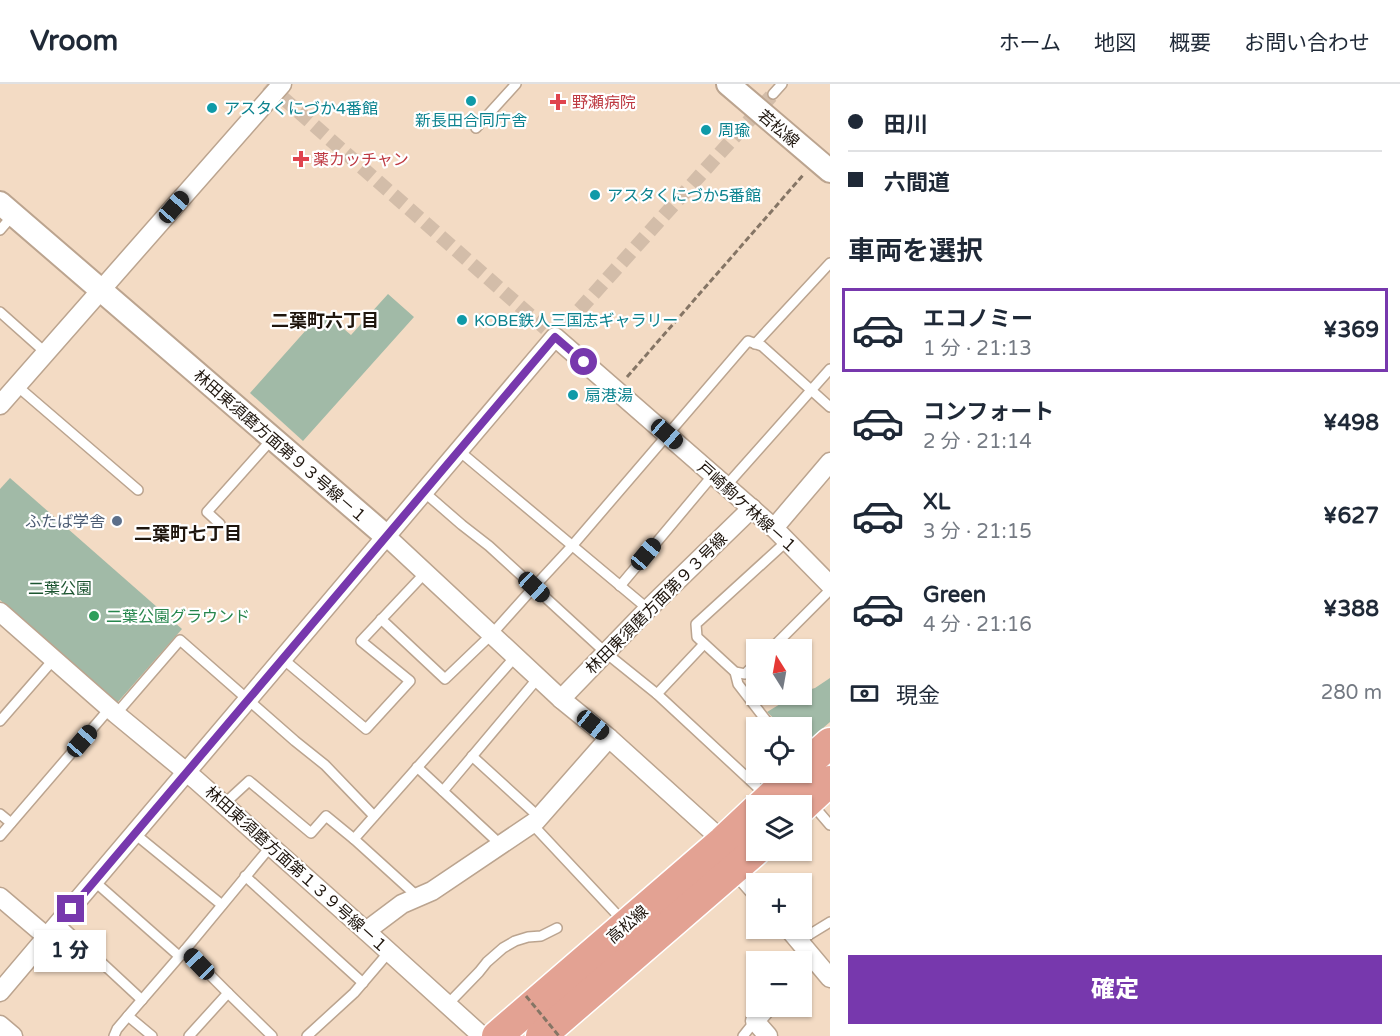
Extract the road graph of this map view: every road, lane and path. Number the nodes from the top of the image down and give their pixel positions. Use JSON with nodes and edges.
{"nodes":[{"id":1,"x":282,"y":84,"type":"edge"},
{"id":2,"x":516,"y":84,"type":"edge"},
{"id":3,"x":728,"y":84,"type":"edge"},
{"id":4,"x":782,"y":84,"type":"edge"},
{"id":5,"x":773,"y":94,"type":"tunnel mouth"},
{"id":6,"x":476,"y":128,"type":"dead end"},
{"id":7,"x":823,"y":165,"type":"edge"},
{"id":8,"x":4,"y":216,"type":"edge"},
{"id":9,"x":830,"y":263,"type":"edge"},
{"id":10,"x":102,"y":291,"type":"junction"},
{"id":11,"x":0,"y":312,"type":"edge"},
{"id":12,"x":755,"y":344,"type":"junction"},
{"id":13,"x":46,"y":353,"type":"junction"},
{"id":14,"x":830,"y":369,"type":"edge"},
{"id":15,"x":16,"y":386,"type":"junction"},
{"id":16,"x":616,"y":390,"type":"junction"},
{"id":17,"x":812,"y":391,"type":"junction"},
{"id":18,"x":1,"y":403,"type":"edge"},
{"id":19,"x":830,"y":407,"type":"edge"},
{"id":20,"x":667,"y":434,"type":"junction"},
{"id":21,"x":273,"y":438,"type":"junction"},
{"id":22,"x":458,"y":450,"type":"junction"},
{"id":23,"x":830,"y":462,"type":"edge"},
{"id":24,"x":720,"y":480,"type":"junction"},
{"id":25,"x":138,"y":490,"type":"dead end"},
{"id":26,"x":424,"y":492,"type":"junction"},
{"id":27,"x":752,"y":508,"type":"junction"},
{"id":28,"x":220,"y":524,"type":"dead end"},
{"id":29,"x":780,"y":534,"type":"junction"},
{"id":30,"x":387,"y":537,"type":"junction"},
{"id":31,"x":572,"y":546,"type":"junction"},
{"id":32,"x":425,"y":573,"type":"junction"},
{"id":33,"x":830,"y":585,"type":"edge"},
{"id":34,"x":620,"y":586,"type":"junction"},
{"id":35,"x":534,"y":587,"type":"junction"},
{"id":36,"x":830,"y":591,"type":"edge"},
{"id":37,"x":648,"y":609,"type":"junction"},
{"id":38,"x":0,"y":612,"type":"edge"},
{"id":39,"x":381,"y":620,"type":"junction"},
{"id":40,"x":491,"y":634,"type":"junction"},
{"id":41,"x":781,"y":639,"type":"edge"},
{"id":42,"x":704,"y":644,"type":"junction"},
{"id":43,"x":606,"y":653,"type":"junction"},
{"id":44,"x":515,"y":657,"type":"junction"},
{"id":45,"x":54,"y":659,"type":"junction"},
{"id":46,"x":284,"y":659,"type":"junction"},
{"id":47,"x":735,"y":672,"type":"junction"},
{"id":48,"x":746,"y":673,"type":"edge"},
{"id":49,"x":538,"y":678,"type":"junction"},
{"id":50,"x":657,"y":694,"type":"junction"},
{"id":51,"x":561,"y":699,"type":"junction"},
{"id":52,"x":249,"y":700,"type":"junction"},
{"id":53,"x":113,"y":711,"type":"junction"},
{"id":54,"x":764,"y":717,"type":"edge"},
{"id":55,"x":0,"y":721,"type":"edge"},
{"id":56,"x":609,"y":738,"type":"junction"},
{"id":57,"x":830,"y":743,"type":"edge"},
{"id":58,"x":472,"y":756,"type":"junction"},
{"id":59,"x":417,"y":767,"type":"junction"},
{"id":60,"x":812,"y":770,"type":"edge"},
{"id":61,"x":187,"y":772,"type":"junction"},
{"id":62,"x":799,"y":783,"type":"edge"},
{"id":63,"x":808,"y":783,"type":"edge"},
{"id":64,"x":443,"y":791,"type":"junction"},
{"id":65,"x":753,"y":795,"type":"edge"},
{"id":66,"x":778,"y":795,"type":"edge"},
{"id":67,"x":224,"y":804,"type":"junction"},
{"id":68,"x":0,"y":814,"type":"edge"},
{"id":69,"x":374,"y":816,"type":"junction"},
{"id":70,"x":746,"y":819,"type":"edge"},
{"id":71,"x":536,"y":821,"type":"junction"},
{"id":72,"x":11,"y":823,"type":"junction"},
{"id":73,"x":830,"y":825,"type":"edge"},
{"id":74,"x":135,"y":834,"type":"junction"},
{"id":75,"x":0,"y":836,"type":"edge"},
{"id":76,"x":354,"y":839,"type":"junction"},
{"id":77,"x":723,"y":841,"type":"junction"},
{"id":78,"x":501,"y":845,"type":"junction"},
{"id":79,"x":270,"y":846,"type":"junction"},
{"id":80,"x":746,"y":859,"type":"edge"},
{"id":81,"x":245,"y":876,"type":"junction"},
{"id":82,"x":94,"y":881,"type":"junction"},
{"id":83,"x":0,"y":897,"type":"edge"},
{"id":84,"x":418,"y":897,"type":"junction"},
{"id":85,"x":222,"y":904,"type":"junction"},
{"id":86,"x":830,"y":922,"type":"edge"},
{"id":87,"x":59,"y":923,"type":"junction"},
{"id":88,"x":627,"y":924,"type":"junction"},
{"id":89,"x":557,"y":928,"type":"dead end"},
{"id":90,"x":812,"y":928,"type":"edge"},
{"id":91,"x":366,"y":931,"type":"junction"},
{"id":92,"x":47,"y":937,"type":"junction"},
{"id":93,"x":797,"y":939,"type":"edge"},
{"id":94,"x":389,"y":952,"type":"junction"},
{"id":95,"x":182,"y":953,"type":"junction"},
{"id":96,"x":821,"y":971,"type":"edge"},
{"id":97,"x":363,"y":983,"type":"junction"},
{"id":98,"x":0,"y":992,"type":"edge"},
{"id":99,"x":228,"y":993,"type":"junction"},
{"id":100,"x":526,"y":996,"type":"dead end"},
{"id":101,"x":142,"y":1000,"type":"junction"},
{"id":102,"x":447,"y":1005,"type":"junction"},
{"id":103,"x":128,"y":1016,"type":"junction"},
{"id":104,"x":758,"y":1017,"type":"edge"},
{"id":105,"x":755,"y":1021,"type":"junction"},
{"id":106,"x":0,"y":1025,"type":"edge"},
{"id":107,"x":13,"y":1036,"type":"edge"},
{"id":108,"x":114,"y":1036,"type":"edge"},
{"id":109,"x":152,"y":1036,"type":"edge"},
{"id":110,"x":189,"y":1036,"type":"edge"},
{"id":111,"x":272,"y":1036,"type":"edge"},
{"id":112,"x":307,"y":1036,"type":"edge"},
{"id":113,"x":482,"y":1036,"type":"edge"},
{"id":114,"x":497,"y":1036,"type":"edge"},
{"id":115,"x":541,"y":1036,"type":"edge"},
{"id":116,"x":560,"y":1036,"type":"edge"},
{"id":117,"x":743,"y":1036,"type":"edge"},
{"id":118,"x":768,"y":1036,"type":"edge"}],
"edges":[{"from":1,"to":10,"type":"street"},
{"from":2,"to":6,"type":"lane"},
{"from":3,"to":7,"type":"street","name":"若松線"},
{"from":4,"to":5,"type":"lane"},
{"from":7,"to":16,"type":"path"},
{"from":8,"to":10,"type":"street","name":"林田東須磨方面第９３号線－１"},
{"from":9,"to":12,"type":"lane"},
{"from":10,"to":13,"type":"street"},
{"from":10,"to":21,"type":"street","name":"林田東須磨方面第９３号線－１"},
{"from":11,"to":13,"type":"lane"},
{"from":12,"to":17,"type":"lane"},
{"from":12,"to":20,"type":"lane"},
{"from":13,"to":15,"type":"street"},
{"from":14,"to":17,"type":"lane"},
{"from":15,"to":18,"type":"street"},
{"from":15,"to":25,"type":"lane"},
{"from":16,"to":20,"type":"street","name":"戸崎駒ケ林線－１"},
{"from":16,"to":22,"type":"street","name":"戸崎駒ケ林線－１"},
{"from":17,"to":19,"type":"lane"},
{"from":17,"to":24,"type":"lane"},
{"from":20,"to":24,"type":"street","name":"戸崎駒ケ林線－１"},
{"from":20,"to":31,"type":"lane"},
{"from":21,"to":28,"type":"lane"},
{"from":21,"to":30,"type":"street","name":"林田東須磨方面第９３号線－１"},
{"from":22,"to":26,"type":"street"},
{"from":22,"to":31,"type":"lane"},
{"from":23,"to":29,"type":"street"},
{"from":24,"to":27,"type":"street","name":"戸崎駒ケ林線－１"},
{"from":24,"to":34,"type":"lane"},
{"from":26,"to":30,"type":"street"},
{"from":26,"to":35,"type":"lane"},
{"from":27,"to":29,"type":"street","name":"戸崎駒ケ林線－１"},
{"from":27,"to":37,"type":"street","name":"林田東須磨方面第９３号線"},
{"from":29,"to":33,"type":"street","name":"戸崎駒ケ林線－１"},
{"from":29,"to":42,"type":"lane"},
{"from":30,"to":32,"type":"street","name":"林田東須磨方面第９３号線－１"},
{"from":30,"to":46,"type":"street"},
{"from":31,"to":34,"type":"lane"},
{"from":31,"to":35,"type":"lane"},
{"from":32,"to":39,"type":"lane"},
{"from":32,"to":40,"type":"street","name":"林田東須磨方面第９３号線－１"},
{"from":34,"to":37,"type":"lane"},
{"from":35,"to":40,"type":"lane"},
{"from":35,"to":43,"type":"lane"},
{"from":36,"to":41,"type":"lane"},
{"from":37,"to":43,"type":"street","name":"林田東須磨方面第９３号線"},
{"from":38,"to":45,"type":"street","name":"林田東須磨方面第１３９号線－１"},
{"from":39,"to":40,"type":"lane"},
{"from":39,"to":46,"type":"lane"},
{"from":40,"to":44,"type":"street","name":"林田東須磨方面第９３号線－１"},
{"from":42,"to":47,"type":"lane"},
{"from":42,"to":50,"type":"lane"},
{"from":43,"to":50,"type":"lane"},
{"from":43,"to":51,"type":"street","name":"林田東須磨方面第９３号線"},
{"from":44,"to":49,"type":"street","name":"林田東須磨方面第９３号線－１"},
{"from":44,"to":59,"type":"lane"},
{"from":45,"to":53,"type":"street","name":"林田東須磨方面第１３９号線－１"},
{"from":45,"to":55,"type":"lane"},
{"from":46,"to":52,"type":"street"},
{"from":47,"to":48,"type":"lane"},
{"from":47,"to":54,"type":"lane"},
{"from":49,"to":51,"type":"street","name":"林田東須磨方面第９３号線－１"},
{"from":49,"to":58,"type":"lane"},
{"from":50,"to":65,"type":"lane"},
{"from":51,"to":56,"type":"street","name":"林田東須磨方面第９３号線－１"},
{"from":52,"to":53,"type":"lane"},
{"from":52,"to":61,"type":"street"},
{"from":52,"to":69,"type":"lane"},
{"from":53,"to":61,"type":"street","name":"林田東須磨方面第１３９号線－１"},
{"from":53,"to":72,"type":"lane"},
{"from":56,"to":71,"type":"street"},
{"from":56,"to":77,"type":"street","name":"林田東須磨方面第９３号線－１"},
{"from":57,"to":60,"type":"main road","name":"高松線"},
{"from":58,"to":64,"type":"lane"},
{"from":58,"to":71,"type":"lane"},
{"from":59,"to":64,"type":"lane"},
{"from":59,"to":69,"type":"lane"},
{"from":61,"to":67,"type":"street","name":"林田東須磨方面第１３９号線－１"},
{"from":61,"to":74,"type":"street"},
{"from":62,"to":66,"type":"main road","name":"高松線"},
{"from":63,"to":73,"type":"lane"},
{"from":64,"to":78,"type":"lane"},
{"from":67,"to":76,"type":"lane"},
{"from":67,"to":79,"type":"street","name":"林田東須磨方面第１３９号線－１"},
{"from":68,"to":72,"type":"lane"},
{"from":69,"to":76,"type":"lane"},
{"from":70,"to":77,"type":"main road","name":"高松線"},
{"from":71,"to":78,"type":"street"},
{"from":71,"to":88,"type":"lane"},
{"from":72,"to":75,"type":"lane"},
{"from":74,"to":82,"type":"street"},
{"from":74,"to":85,"type":"lane"},
{"from":76,"to":84,"type":"lane"},
{"from":77,"to":80,"type":"street","name":"林田東須磨方面第９３号線－１"},
{"from":77,"to":88,"type":"main road","name":"高松線"},
{"from":78,"to":84,"type":"street"},
{"from":79,"to":81,"type":"lane"},
{"from":79,"to":91,"type":"street","name":"林田東須磨方面第１３９号線－１"},
{"from":80,"to":115,"type":"main road","name":"高松線"},
{"from":81,"to":85,"type":"lane"},
{"from":81,"to":97,"type":"lane"},
{"from":82,"to":87,"type":"street"},
{"from":82,"to":95,"type":"lane"},
{"from":83,"to":92,"type":"street"},
{"from":84,"to":91,"type":"street"},
{"from":85,"to":95,"type":"lane"},
{"from":86,"to":90,"type":"lane"},
{"from":87,"to":92,"type":"street"},
{"from":87,"to":101,"type":"lane"},
{"from":88,"to":114,"type":"main road","name":"高松線"},
{"from":89,"to":102,"type":"lane"},
{"from":91,"to":94,"type":"street","name":"林田東須磨方面第１３９号線－１"},
{"from":92,"to":98,"type":"street"},
{"from":93,"to":96,"type":"street"},
{"from":94,"to":97,"type":"lane"},
{"from":94,"to":102,"type":"street","name":"林田東須磨方面第１３９号線－１"},
{"from":95,"to":99,"type":"lane"},
{"from":95,"to":101,"type":"lane"},
{"from":97,"to":112,"type":"lane"},
{"from":99,"to":110,"type":"lane"},
{"from":99,"to":111,"type":"lane"},
{"from":100,"to":116,"type":"path","bridge":true},
{"from":101,"to":103,"type":"lane"},
{"from":102,"to":113,"type":"street","name":"林田東須磨方面第１３９号線－１"},
{"from":103,"to":108,"type":"lane"},
{"from":103,"to":109,"type":"lane"},
{"from":104,"to":105,"type":"street"},
{"from":105,"to":117,"type":"lane"},
{"from":105,"to":118,"type":"street"},
{"from":106,"to":107,"type":"street"}]}
